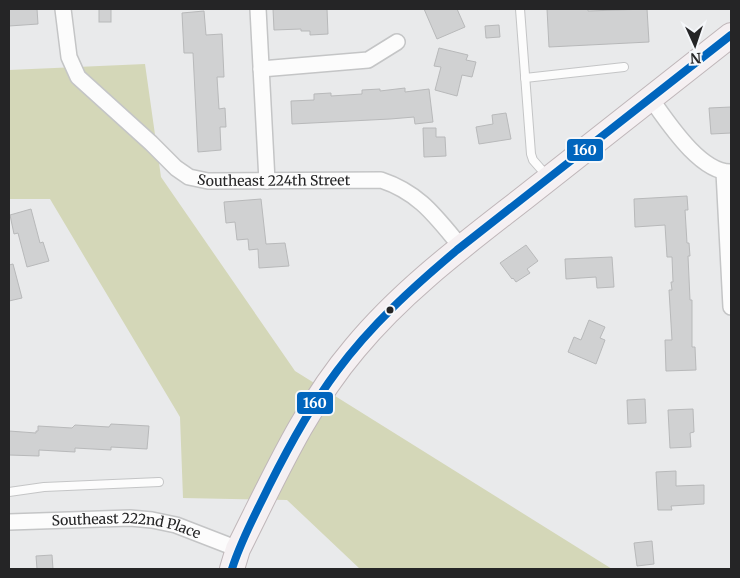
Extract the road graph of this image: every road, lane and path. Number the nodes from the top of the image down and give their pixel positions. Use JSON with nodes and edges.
{"nodes":[{"id":1,"x":63,"y":9,"type":"edge"},
{"id":2,"x":258,"y":9,"type":"edge"},
{"id":3,"x":520,"y":9,"type":"edge"},
{"id":4,"x":731,"y":35,"type":"edge"},
{"id":5,"x":397,"y":42,"type":"dead end"},
{"id":6,"x":624,"y":67,"type":"dead end"},
{"id":7,"x":261,"y":69,"type":"junction"},
{"id":8,"x":525,"y":78,"type":"junction"},
{"id":9,"x":650,"y":99,"type":"junction"},
{"id":10,"x":728,"y":172,"type":"edge"},
{"id":11,"x":549,"y":178,"type":"junction"},
{"id":12,"x":267,"y":181,"type":"junction"},
{"id":13,"x":462,"y":248,"type":"junction"},
{"id":14,"x":731,"y":307,"type":"edge"},
{"id":15,"x":159,"y":482,"type":"dead end"},
{"id":16,"x":9,"y":492,"type":"edge"},
{"id":17,"x":9,"y":522,"type":"edge"},
{"id":18,"x":235,"y":559,"type":"edge"}],
"edges":[{"from":1,"to":12,"type":"street","name":"Southeast 224th Street"},
{"from":2,"to":7,"type":"street"},
{"from":3,"to":8,"type":"lane"},
{"from":4,"to":9,"type":"main road"},
{"from":5,"to":7,"type":"street"},
{"from":6,"to":8,"type":"lane"},
{"from":7,"to":12,"type":"street"},
{"from":8,"to":11,"type":"lane"},
{"from":9,"to":10,"type":"street"},
{"from":9,"to":11,"type":"main road"},
{"from":10,"to":14,"type":"street"},
{"from":11,"to":13,"type":"main road"},
{"from":12,"to":13,"type":"street","name":"Southeast 224th Street"},
{"from":13,"to":18,"type":"main road"},
{"from":15,"to":16,"type":"lane"},
{"from":17,"to":18,"type":"street","name":"Southeast 222nd Place"}]}
